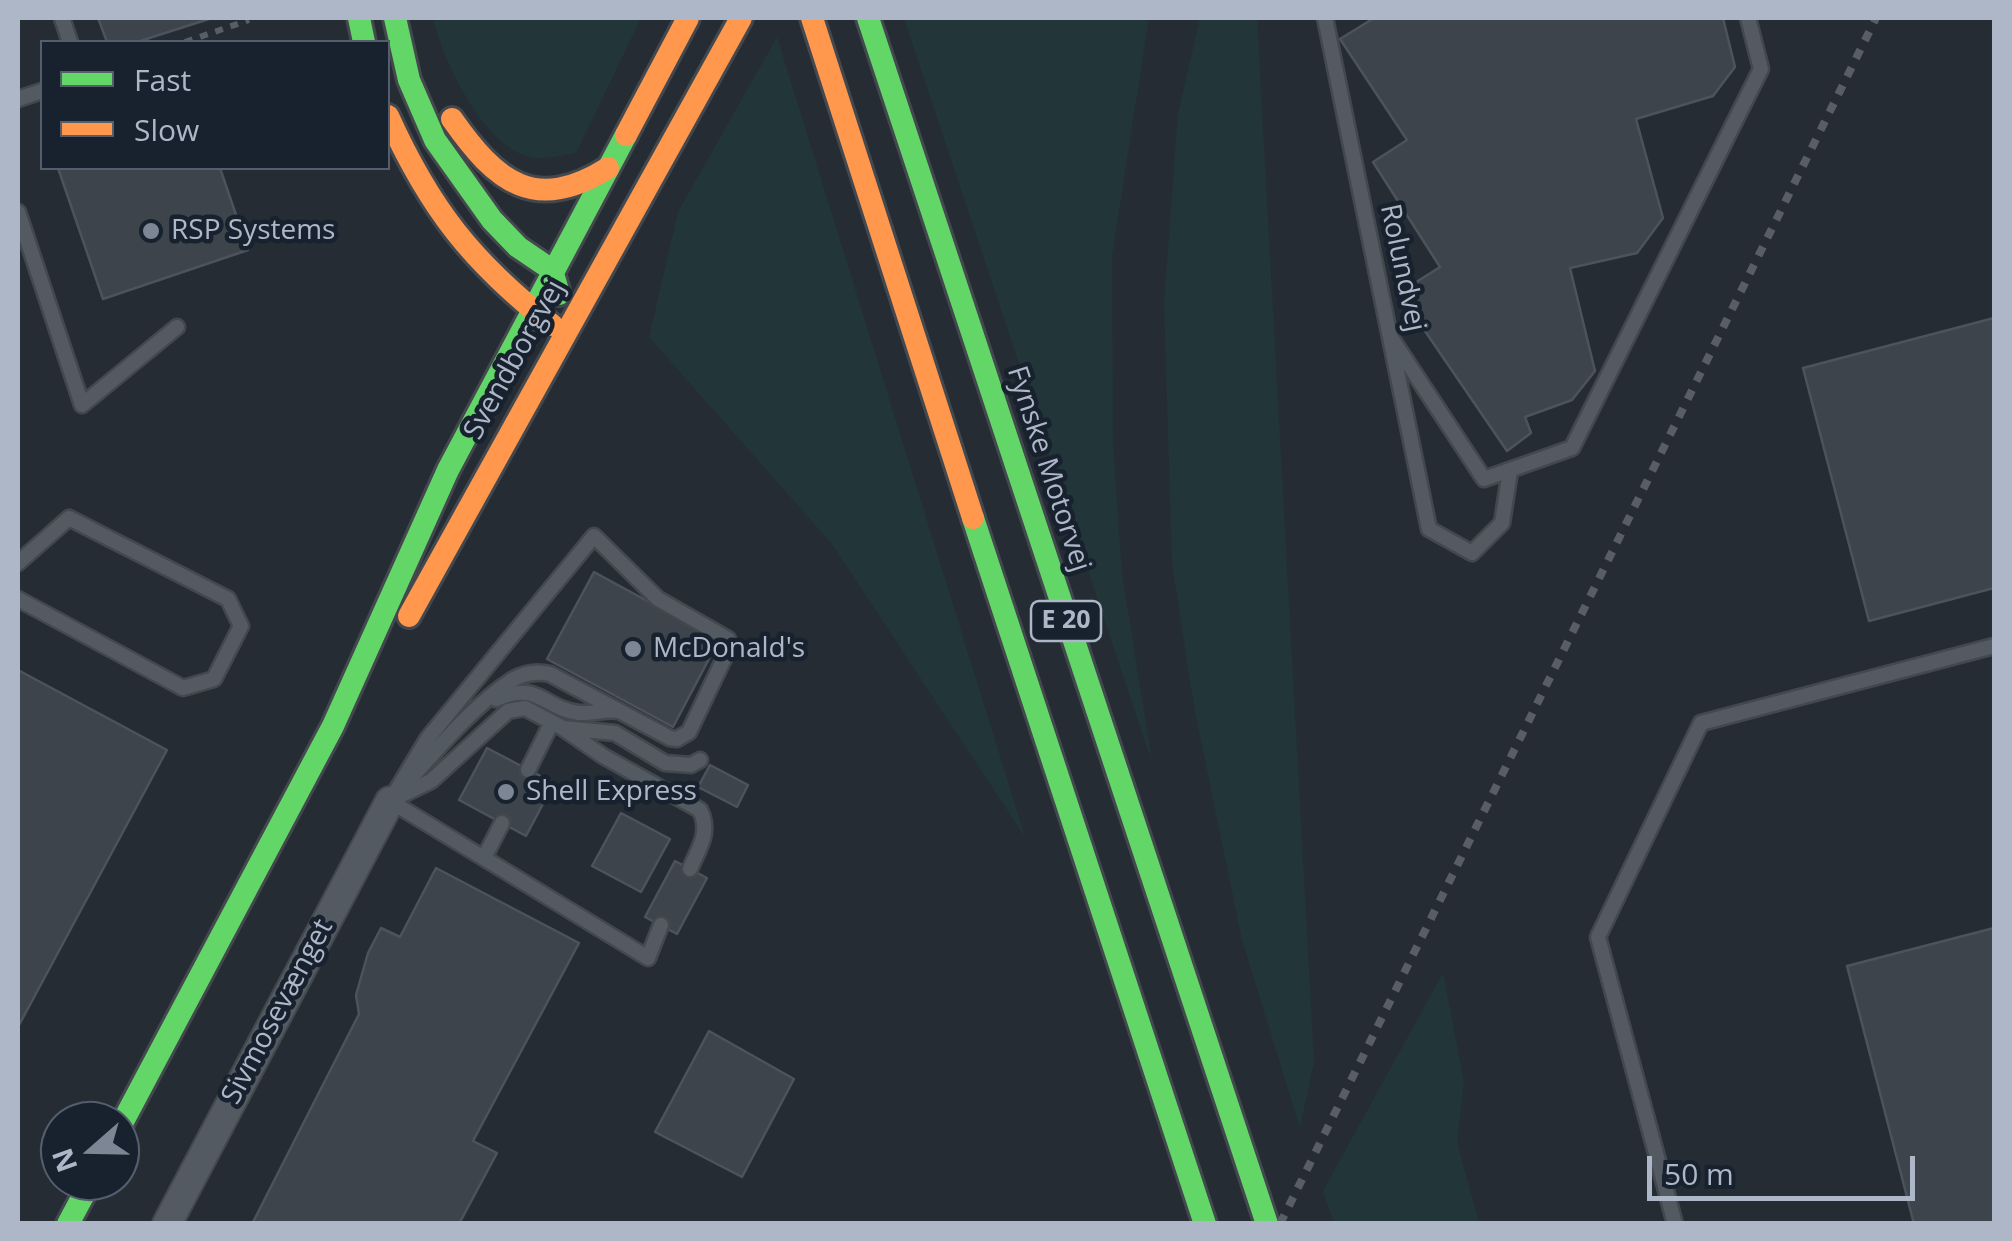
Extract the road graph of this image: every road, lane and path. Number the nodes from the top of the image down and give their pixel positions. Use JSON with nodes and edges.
{"nodes":[{"id":1,"x":395,"y":18,"type":"edge"},
{"id":2,"x":410,"y":18,"type":"edge"},
{"id":3,"x":741,"y":18,"type":"edge"},
{"id":4,"x":812,"y":18,"type":"edge"},
{"id":5,"x":868,"y":18,"type":"edge"},
{"id":6,"x":1325,"y":18,"type":"edge"},
{"id":7,"x":1748,"y":18,"type":"edge"},
{"id":8,"x":249,"y":20,"type":"dead end"},
{"id":9,"x":684,"y":26,"type":"edge"},
{"id":10,"x":191,"y":40,"type":"edge"},
{"id":11,"x":390,"y":121,"type":"edge"},
{"id":12,"x":608,"y":168,"type":"junction"},
{"id":13,"x":18,"y":212,"type":"edge"},
{"id":14,"x":552,"y":270,"type":"junction"},
{"id":15,"x":532,"y":310,"type":"junction"},
{"id":16,"x":177,"y":327,"type":"dead end"},
{"id":17,"x":565,"y":330,"type":"junction"},
{"id":18,"x":1390,"y":336,"type":"junction"},
{"id":19,"x":1510,"y":471,"type":"junction"},
{"id":20,"x":18,"y":564,"type":"edge"},
{"id":21,"x":18,"y":600,"type":"edge"},
{"id":22,"x":1994,"y":646,"type":"edge"},
{"id":23,"x":482,"y":706,"type":"junction"},
{"id":24,"x":626,"y":714,"type":"junction"},
{"id":25,"x":557,"y":725,"type":"junction"},
{"id":26,"x":333,"y":726,"type":"junction"},
{"id":27,"x":700,"y":760,"type":"dead end"},
{"id":28,"x":528,"y":770,"type":"dead end"},
{"id":29,"x":390,"y":801,"type":"junction"},
{"id":30,"x":502,"y":823,"type":"dead end"},
{"id":31,"x":484,"y":858,"type":"junction"},
{"id":32,"x":690,"y":869,"type":"dead end"},
{"id":33,"x":662,"y":925,"type":"dead end"},
{"id":34,"x":133,"y":1101,"type":"edge"},
{"id":35,"x":80,"y":1201,"type":"edge"},
{"id":36,"x":68,"y":1224,"type":"edge"},
{"id":37,"x":166,"y":1224,"type":"edge"},
{"id":38,"x":1205,"y":1224,"type":"edge"},
{"id":39,"x":1267,"y":1224,"type":"edge"},
{"id":40,"x":1675,"y":1224,"type":"edge"}],
"edges":[{"from":1,"to":14,"type":"main road"},
{"from":2,"to":12,"type":"main road"},
{"from":3,"to":17,"type":"main road","name":"Svendborgvej"},
{"from":4,"to":38,"type":"main road","number":"E 20"},
{"from":5,"to":39,"type":"main road","name":"Fynske Motorvej","number":"E 20"},
{"from":6,"to":18,"type":"lane","name":"Rolundvej"},
{"from":7,"to":19,"type":"lane"},
{"from":8,"to":10,"type":"path"},
{"from":9,"to":12,"type":"main road","name":"Svendborgvej"},
{"from":11,"to":15,"type":"main road"},
{"from":12,"to":14,"type":"main road","name":"Svendborgvej"},
{"from":13,"to":16,"type":"lane"},
{"from":14,"to":15,"type":"main road","name":"Svendborgvej"},
{"from":14,"to":17,"type":"main road"},
{"from":15,"to":17,"type":"main road"},
{"from":15,"to":26,"type":"main road","name":"Svendborgvej"},
{"from":17,"to":26,"type":"main road","name":"Svendborgvej"},
{"from":18,"to":19,"type":"lane"},
{"from":18,"to":19,"type":"lane","name":"Rolundvej"},
{"from":20,"to":21,"type":"lane"},
{"from":22,"to":40,"type":"lane"},
{"from":23,"to":24,"type":"lane"},
{"from":23,"to":24,"type":"lane"},
{"from":23,"to":29,"type":"lane"},
{"from":24,"to":29,"type":"lane"},
{"from":25,"to":27,"type":"lane"},
{"from":25,"to":28,"type":"lane"},
{"from":25,"to":29,"type":"lane"},
{"from":25,"to":32,"type":"lane"},
{"from":26,"to":34,"type":"main road","name":"Svendborgvej"},
{"from":29,"to":31,"type":"lane"},
{"from":29,"to":37,"type":"street","name":"Sivmosevænget"},
{"from":30,"to":31,"type":"lane"},
{"from":31,"to":33,"type":"lane"},
{"from":35,"to":36,"type":"main road"}]}
